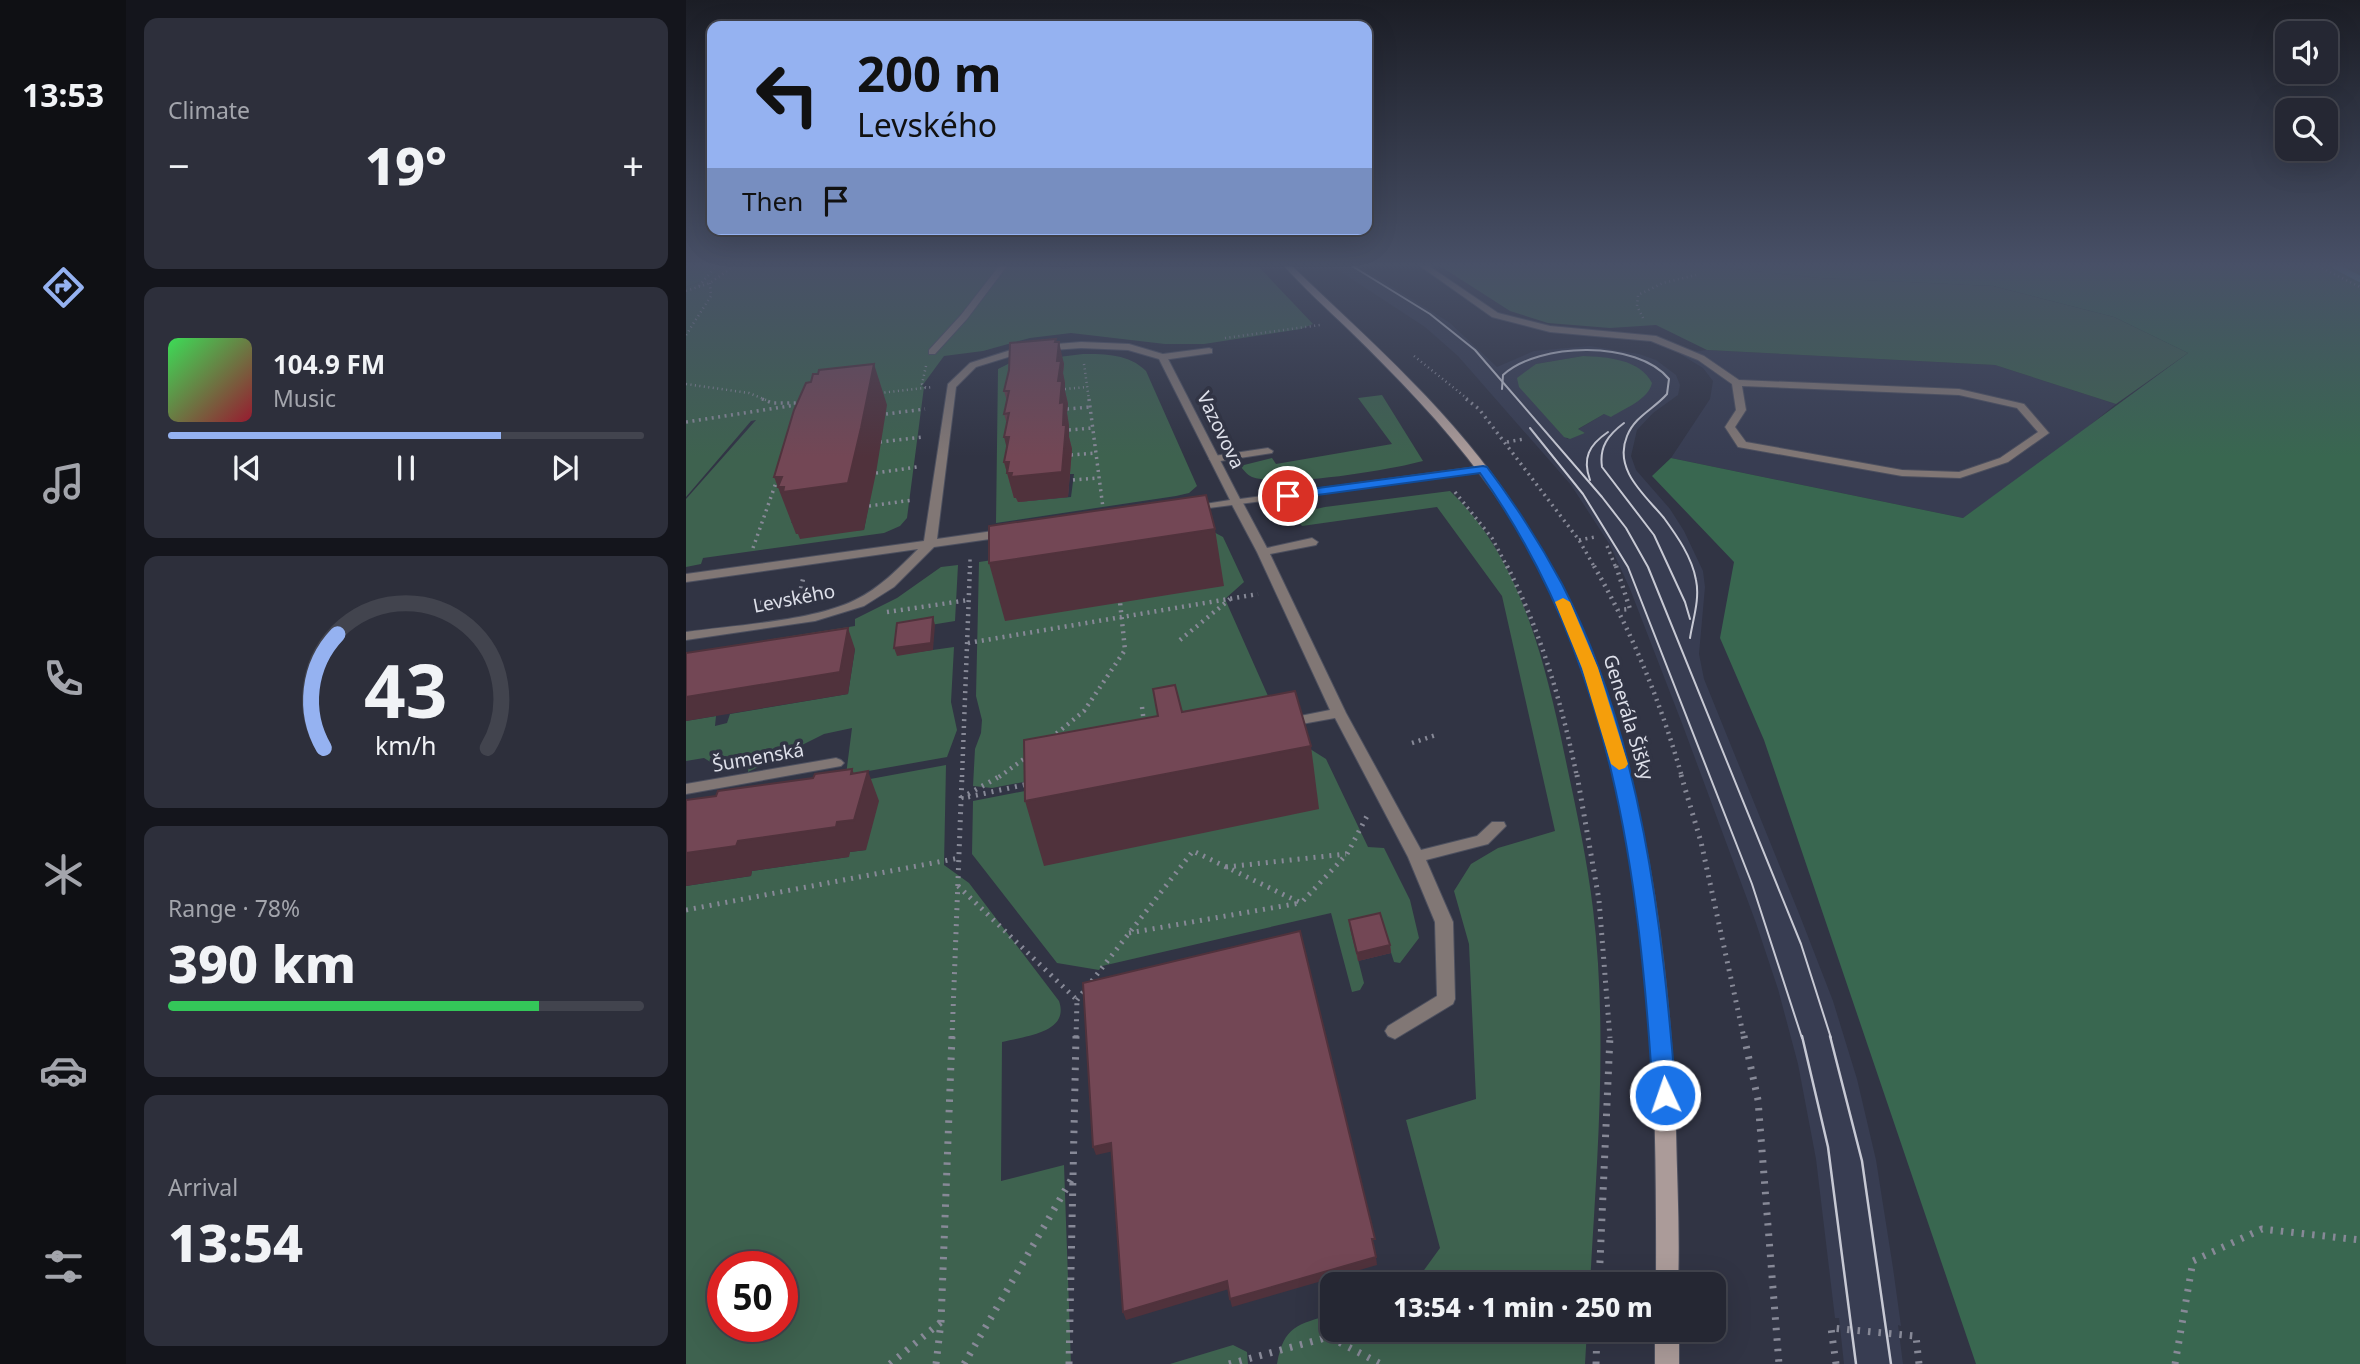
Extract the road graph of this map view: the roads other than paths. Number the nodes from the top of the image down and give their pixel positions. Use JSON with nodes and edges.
{"nodes":[{"id":1,"x":952,"y":330,"type":"edge"},
{"id":2,"x":1353,"y":330,"type":"edge"},
{"id":3,"x":1557,"y":330,"type":"edge"},
{"id":4,"x":1209,"y":351,"type":"dead end"},
{"id":5,"x":932,"y":352,"type":"dead end"},
{"id":6,"x":1163,"y":357,"type":"junction"},
{"id":7,"x":1737,"y":383,"type":"junction"},
{"id":8,"x":1268,"y":451,"type":"dead end"},
{"id":9,"x":1214,"y":459,"type":"junction"},
{"id":10,"x":1483,"y":469,"type":"junction"},
{"id":11,"x":1237,"y":503,"type":"junction"},
{"id":12,"x":1170,"y":511,"type":"edge"},
{"id":13,"x":1024,"y":531,"type":"edge"},
{"id":14,"x":1312,"y":542,"type":"dead end"},
{"id":15,"x":930,"y":544,"type":"junction"},
{"id":16,"x":1263,"y":552,"type":"junction"},
{"id":17,"x":686,"y":578,"type":"edge"},
{"id":18,"x":686,"y":636,"type":"edge"},
{"id":19,"x":1339,"y":713,"type":"junction"},
{"id":20,"x":1275,"y":724,"type":"edge"},
{"id":21,"x":836,"y":763,"type":"dead end"},
{"id":22,"x":686,"y":789,"type":"edge"},
{"id":23,"x":1498,"y":826,"type":"dead end"},
{"id":24,"x":1416,"y":857,"type":"junction"},
{"id":25,"x":1395,"y":1031,"type":"dead end"},
{"id":26,"x":1667,"y":1272,"type":"edge"},
{"id":27,"x":1667,"y":1342,"type":"edge"},
{"id":28,"x":1667,"y":1364,"type":"edge"}],
"edges":[{"from":1,"to":5,"type":"street"},
{"from":2,"to":10,"type":"main road","name":"Generála Šišky"},
{"from":3,"to":7,"type":"street"},
{"from":4,"to":6,"type":"street"},
{"from":6,"to":9,"type":"street","name":"Vazovova"},
{"from":6,"to":15,"type":"street"},
{"from":7,"to":7,"type":"street"},
{"from":8,"to":9,"type":"street"},
{"from":9,"to":11,"type":"street","name":"Vazovova"},
{"from":10,"to":11,"type":"street"},
{"from":10,"to":26,"type":"main road","name":"Generála Šišky"},
{"from":11,"to":12,"type":"street"},
{"from":11,"to":16,"type":"street","name":"Vazovova"},
{"from":13,"to":15,"type":"street","name":"Levského"},
{"from":14,"to":16,"type":"street"},
{"from":15,"to":17,"type":"street","name":"Levského"},
{"from":15,"to":18,"type":"street","name":"Levského"},
{"from":16,"to":19,"type":"street","name":"Vazovova"},
{"from":19,"to":20,"type":"street"},
{"from":19,"to":24,"type":"street","name":"Vazovova"},
{"from":21,"to":22,"type":"street","name":"Šumenská"},
{"from":23,"to":24,"type":"street"},
{"from":24,"to":25,"type":"street","name":"Vazovova"},
{"from":27,"to":28,"type":"main road"}]}
